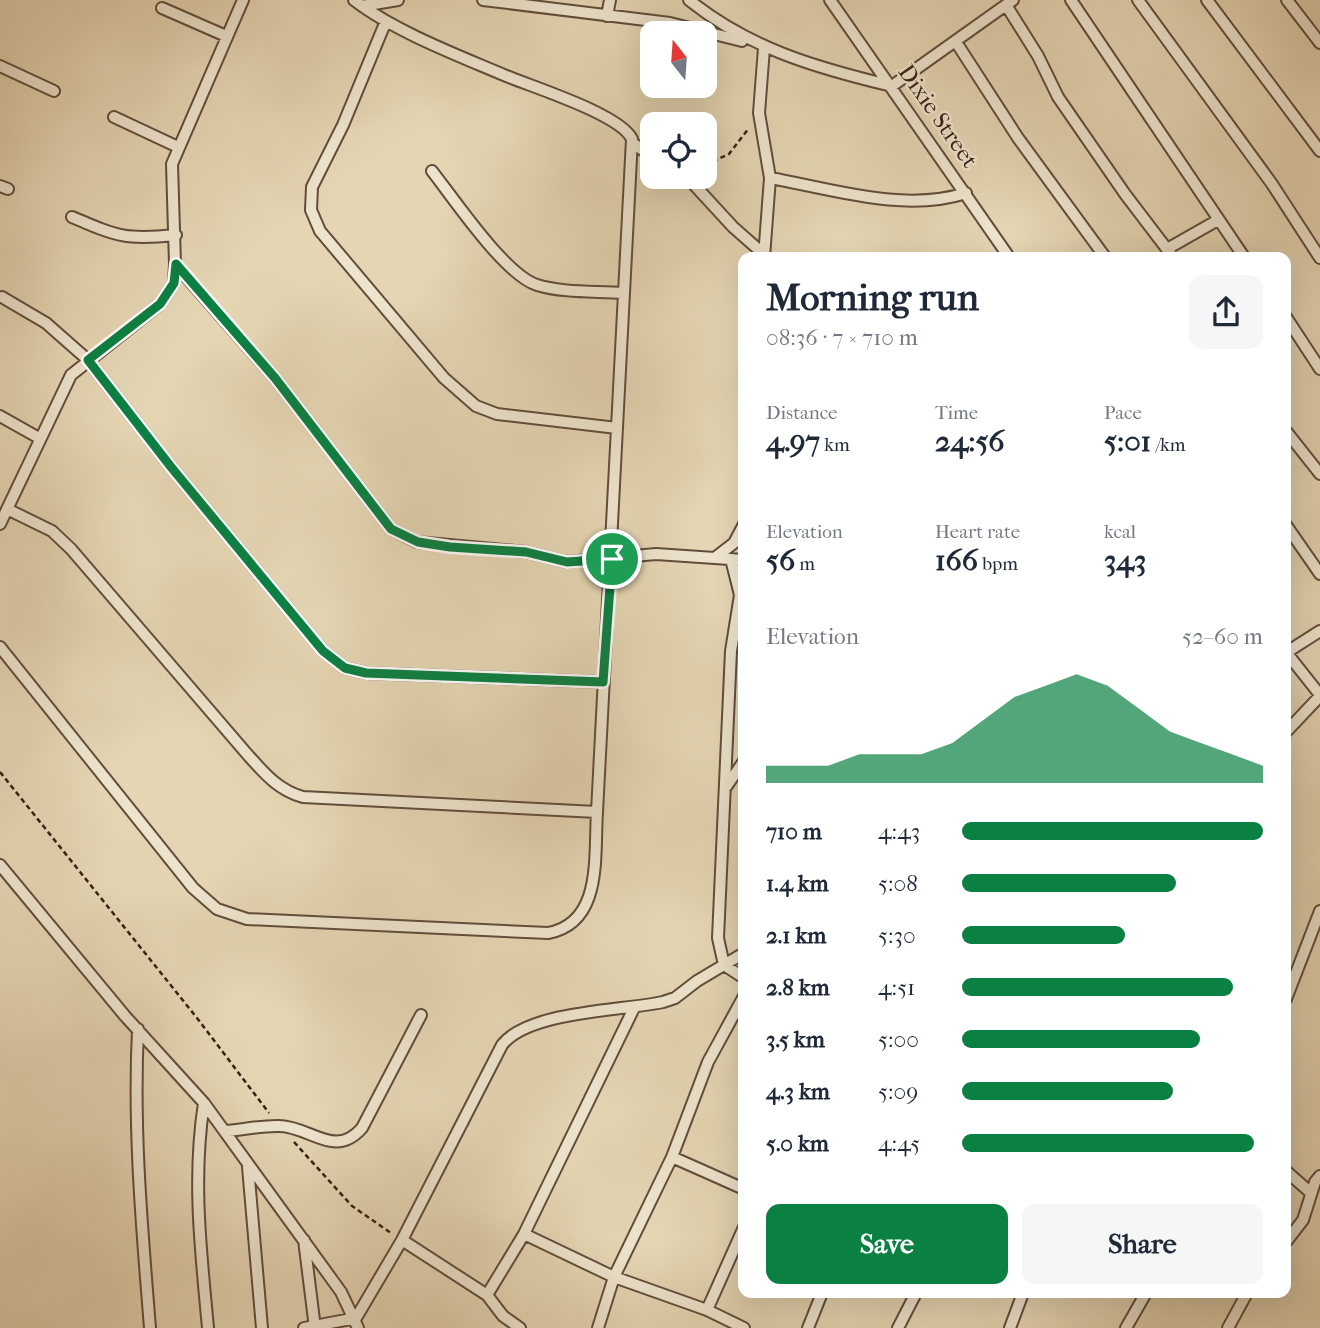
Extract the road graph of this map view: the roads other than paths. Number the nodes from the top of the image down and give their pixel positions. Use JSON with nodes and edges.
{"nodes":[{"id":1,"x":243,"y":0,"type":"edge"},
{"id":2,"x":398,"y":0,"type":"edge"},
{"id":3,"x":483,"y":0,"type":"edge"},
{"id":4,"x":610,"y":0,"type":"edge"},
{"id":5,"x":690,"y":0,"type":"edge"},
{"id":6,"x":830,"y":0,"type":"edge"},
{"id":7,"x":1071,"y":0,"type":"edge"},
{"id":8,"x":1138,"y":0,"type":"edge"},
{"id":9,"x":1207,"y":0,"type":"edge"},
{"id":10,"x":1287,"y":0,"type":"edge"},
{"id":11,"x":358,"y":3,"type":"edge"},
{"id":12,"x":1009,"y":3,"type":"edge"},
{"id":13,"x":163,"y":8,"type":"dead end"},
{"id":14,"x":607,"y":16,"type":"junction"},
{"id":15,"x":386,"y":21,"type":"junction"},
{"id":16,"x":226,"y":36,"type":"junction"},
{"id":17,"x":752,"y":41,"type":"junction"},
{"id":18,"x":956,"y":42,"type":"junction"},
{"id":19,"x":1320,"y":43,"type":"edge"},
{"id":20,"x":764,"y":48,"type":"junction"},
{"id":21,"x":0,"y":66,"type":"edge"},
{"id":22,"x":892,"y":86,"type":"junction"},
{"id":23,"x":54,"y":91,"type":"dead end"},
{"id":24,"x":114,"y":117,"type":"dead end"},
{"id":25,"x":634,"y":144,"type":"junction"},
{"id":26,"x":178,"y":147,"type":"junction"},
{"id":27,"x":640,"y":148,"type":"edge"},
{"id":28,"x":1320,"y":151,"type":"edge"},
{"id":29,"x":432,"y":171,"type":"dead end"},
{"id":30,"x":770,"y":178,"type":"junction"},
{"id":31,"x":698,"y":189,"type":"edge"},
{"id":32,"x":966,"y":193,"type":"junction"},
{"id":33,"x":72,"y":217,"type":"dead end"},
{"id":34,"x":1218,"y":220,"type":"junction"},
{"id":35,"x":176,"y":235,"type":"junction"},
{"id":36,"x":760,"y":252,"type":"edge"},
{"id":37,"x":765,"y":252,"type":"edge"},
{"id":38,"x":1006,"y":252,"type":"edge"},
{"id":39,"x":1101,"y":252,"type":"edge"},
{"id":40,"x":1169,"y":252,"type":"edge"},
{"id":41,"x":1171,"y":252,"type":"edge"},
{"id":42,"x":1240,"y":252,"type":"edge"},
{"id":43,"x":1320,"y":258,"type":"edge"},
{"id":44,"x":176,"y":264,"type":"junction"},
{"id":45,"x":623,"y":293,"type":"junction"},
{"id":46,"x":2,"y":297,"type":"dead end"},
{"id":47,"x":1291,"y":325,"type":"edge"},
{"id":48,"x":88,"y":360,"type":"junction"},
{"id":49,"x":1320,"y":369,"type":"edge"},
{"id":50,"x":0,"y":416,"type":"edge"},
{"id":51,"x":617,"y":428,"type":"junction"},
{"id":52,"x":1291,"y":436,"type":"edge"},
{"id":53,"x":39,"y":438,"type":"junction"},
{"id":54,"x":1320,"y":474,"type":"edge"},
{"id":55,"x":7,"y":509,"type":"junction"},
{"id":56,"x":0,"y":524,"type":"edge"},
{"id":57,"x":1291,"y":532,"type":"edge"},
{"id":58,"x":738,"y":535,"type":"edge"},
{"id":59,"x":716,"y":557,"type":"junction"},
{"id":60,"x":612,"y":559,"type":"junction"},
{"id":61,"x":731,"y":559,"type":"junction"},
{"id":62,"x":738,"y":560,"type":"edge"},
{"id":63,"x":1320,"y":574,"type":"edge"},
{"id":64,"x":738,"y":576,"type":"edge"},
{"id":65,"x":738,"y":612,"type":"edge"},
{"id":66,"x":1320,"y":631,"type":"edge"},
{"id":67,"x":0,"y":647,"type":"edge"},
{"id":68,"x":1291,"y":649,"type":"edge"},
{"id":69,"x":1291,"y":658,"type":"edge"},
{"id":70,"x":603,"y":682,"type":"junction"},
{"id":71,"x":1320,"y":695,"type":"edge"},
{"id":72,"x":1291,"y":727,"type":"edge"},
{"id":73,"x":738,"y":770,"type":"edge"},
{"id":74,"x":726,"y":787,"type":"junction"},
{"id":75,"x":597,"y":812,"type":"junction"},
{"id":76,"x":0,"y":865,"type":"edge"},
{"id":77,"x":1320,"y":911,"type":"edge"},
{"id":78,"x":738,"y":956,"type":"edge"},
{"id":79,"x":723,"y":965,"type":"junction"},
{"id":80,"x":738,"y":974,"type":"edge"},
{"id":81,"x":1291,"y":986,"type":"edge"},
{"id":82,"x":738,"y":1007,"type":"edge"},
{"id":83,"x":634,"y":1008,"type":"junction"},
{"id":84,"x":421,"y":1015,"type":"dead end"},
{"id":85,"x":138,"y":1029,"type":"junction"},
{"id":86,"x":204,"y":1103,"type":"junction"},
{"id":87,"x":225,"y":1131,"type":"junction"},
{"id":88,"x":672,"y":1157,"type":"junction"},
{"id":89,"x":248,"y":1166,"type":"junction"},
{"id":90,"x":1291,"y":1175,"type":"edge"},
{"id":91,"x":1320,"y":1176,"type":"edge"},
{"id":92,"x":738,"y":1186,"type":"edge"},
{"id":93,"x":1311,"y":1193,"type":"junction"},
{"id":94,"x":524,"y":1234,"type":"junction"},
{"id":95,"x":1291,"y":1234,"type":"edge"},
{"id":96,"x":304,"y":1237,"type":"junction"},
{"id":97,"x":402,"y":1240,"type":"junction"},
{"id":98,"x":738,"y":1240,"type":"edge"},
{"id":99,"x":614,"y":1277,"type":"junction"},
{"id":100,"x":487,"y":1295,"type":"junction"},
{"id":101,"x":820,"y":1298,"type":"edge"},
{"id":102,"x":913,"y":1298,"type":"edge"},
{"id":103,"x":1021,"y":1298,"type":"edge"},
{"id":104,"x":1143,"y":1298,"type":"edge"},
{"id":105,"x":1244,"y":1298,"type":"edge"},
{"id":106,"x":707,"y":1310,"type":"junction"},
{"id":107,"x":357,"y":1323,"type":"edge"},
{"id":108,"x":311,"y":1327,"type":"edge"},
{"id":109,"x":150,"y":1328,"type":"edge"},
{"id":110,"x":208,"y":1328,"type":"edge"},
{"id":111,"x":262,"y":1328,"type":"edge"},
{"id":112,"x":520,"y":1328,"type":"edge"},
{"id":113,"x":598,"y":1328,"type":"edge"},
{"id":114,"x":744,"y":1328,"type":"edge"},
{"id":115,"x":807,"y":1328,"type":"edge"},
{"id":116,"x":898,"y":1328,"type":"edge"},
{"id":117,"x":1010,"y":1328,"type":"edge"},
{"id":118,"x":1126,"y":1328,"type":"edge"},
{"id":119,"x":1228,"y":1328,"type":"edge"}],
"edges":[{"from":1,"to":16,"type":"street"},
{"from":2,"to":11,"type":"street"},
{"from":3,"to":14,"type":"street"},
{"from":4,"to":14,"type":"street"},
{"from":5,"to":17,"type":"street"},
{"from":6,"to":22,"type":"street","name":"Dixie Street"},
{"from":7,"to":34,"type":"street"},
{"from":8,"to":43,"type":"street"},
{"from":9,"to":28,"type":"street"},
{"from":10,"to":19,"type":"street"},
{"from":11,"to":15,"type":"street"},
{"from":12,"to":18,"type":"street"},
{"from":12,"to":40,"type":"street"},
{"from":13,"to":16,"type":"street"},
{"from":14,"to":17,"type":"street"},
{"from":15,"to":25,"type":"street"},
{"from":15,"to":51,"type":"street"},
{"from":16,"to":26,"type":"street"},
{"from":17,"to":20,"type":"street"},
{"from":18,"to":22,"type":"street"},
{"from":18,"to":39,"type":"street"},
{"from":20,"to":22,"type":"street"},
{"from":20,"to":30,"type":"street"},
{"from":21,"to":23,"type":"street"},
{"from":22,"to":32,"type":"street","name":"Dixie Street"},
{"from":24,"to":26,"type":"street"},
{"from":25,"to":27,"type":"street"},
{"from":25,"to":45,"type":"street"},
{"from":26,"to":35,"type":"street"},
{"from":29,"to":45,"type":"street"},
{"from":30,"to":32,"type":"street"},
{"from":30,"to":37,"type":"street"},
{"from":31,"to":36,"type":"street"},
{"from":32,"to":38,"type":"street","name":"Dixie Street"},
{"from":33,"to":35,"type":"street"},
{"from":34,"to":41,"type":"street"},
{"from":34,"to":42,"type":"street"},
{"from":35,"to":44,"type":"street"},
{"from":44,"to":48,"type":"street"},
{"from":44,"to":60,"type":"street"},
{"from":45,"to":51,"type":"street"},
{"from":46,"to":48,"type":"street"},
{"from":47,"to":49,"type":"street"},
{"from":48,"to":53,"type":"street"},
{"from":48,"to":70,"type":"street"},
{"from":50,"to":53,"type":"street"},
{"from":51,"to":60,"type":"street"},
{"from":52,"to":54,"type":"street"},
{"from":53,"to":55,"type":"street"},
{"from":55,"to":56,"type":"street"},
{"from":55,"to":75,"type":"street"},
{"from":57,"to":63,"type":"street"},
{"from":58,"to":59,"type":"street"},
{"from":59,"to":60,"type":"street"},
{"from":59,"to":61,"type":"street"},
{"from":60,"to":70,"type":"street"},
{"from":61,"to":62,"type":"street"},
{"from":61,"to":64,"type":"street"},
{"from":65,"to":74,"type":"street"},
{"from":66,"to":68,"type":"street"},
{"from":67,"to":75,"type":"street"},
{"from":69,"to":71,"type":"street"},
{"from":70,"to":75,"type":"street"},
{"from":71,"to":72,"type":"street"},
{"from":73,"to":74,"type":"street"},
{"from":74,"to":79,"type":"street"},
{"from":76,"to":85,"type":"street"},
{"from":77,"to":81,"type":"street"},
{"from":78,"to":79,"type":"street"},
{"from":79,"to":80,"type":"street"},
{"from":79,"to":83,"type":"street"},
{"from":82,"to":88,"type":"street"},
{"from":83,"to":94,"type":"street"},
{"from":83,"to":97,"type":"street"},
{"from":84,"to":87,"type":"street"},
{"from":85,"to":86,"type":"street"},
{"from":85,"to":109,"type":"street"},
{"from":86,"to":87,"type":"street"},
{"from":86,"to":110,"type":"street"},
{"from":87,"to":89,"type":"street"},
{"from":88,"to":92,"type":"street"},
{"from":88,"to":99,"type":"street"},
{"from":89,"to":96,"type":"street"},
{"from":89,"to":111,"type":"street"},
{"from":90,"to":93,"type":"street"},
{"from":91,"to":93,"type":"street"},
{"from":93,"to":95,"type":"street"},
{"from":94,"to":99,"type":"street"},
{"from":94,"to":100,"type":"street"},
{"from":96,"to":107,"type":"street"},
{"from":96,"to":108,"type":"street"},
{"from":97,"to":100,"type":"street"},
{"from":97,"to":107,"type":"street"},
{"from":98,"to":106,"type":"street"},
{"from":99,"to":106,"type":"street"},
{"from":99,"to":113,"type":"street"},
{"from":100,"to":112,"type":"street"},
{"from":101,"to":115,"type":"street"},
{"from":102,"to":116,"type":"street"},
{"from":103,"to":117,"type":"street"},
{"from":104,"to":118,"type":"street"},
{"from":105,"to":119,"type":"street"},
{"from":106,"to":114,"type":"street"},
{"from":107,"to":108,"type":"street"}]}
